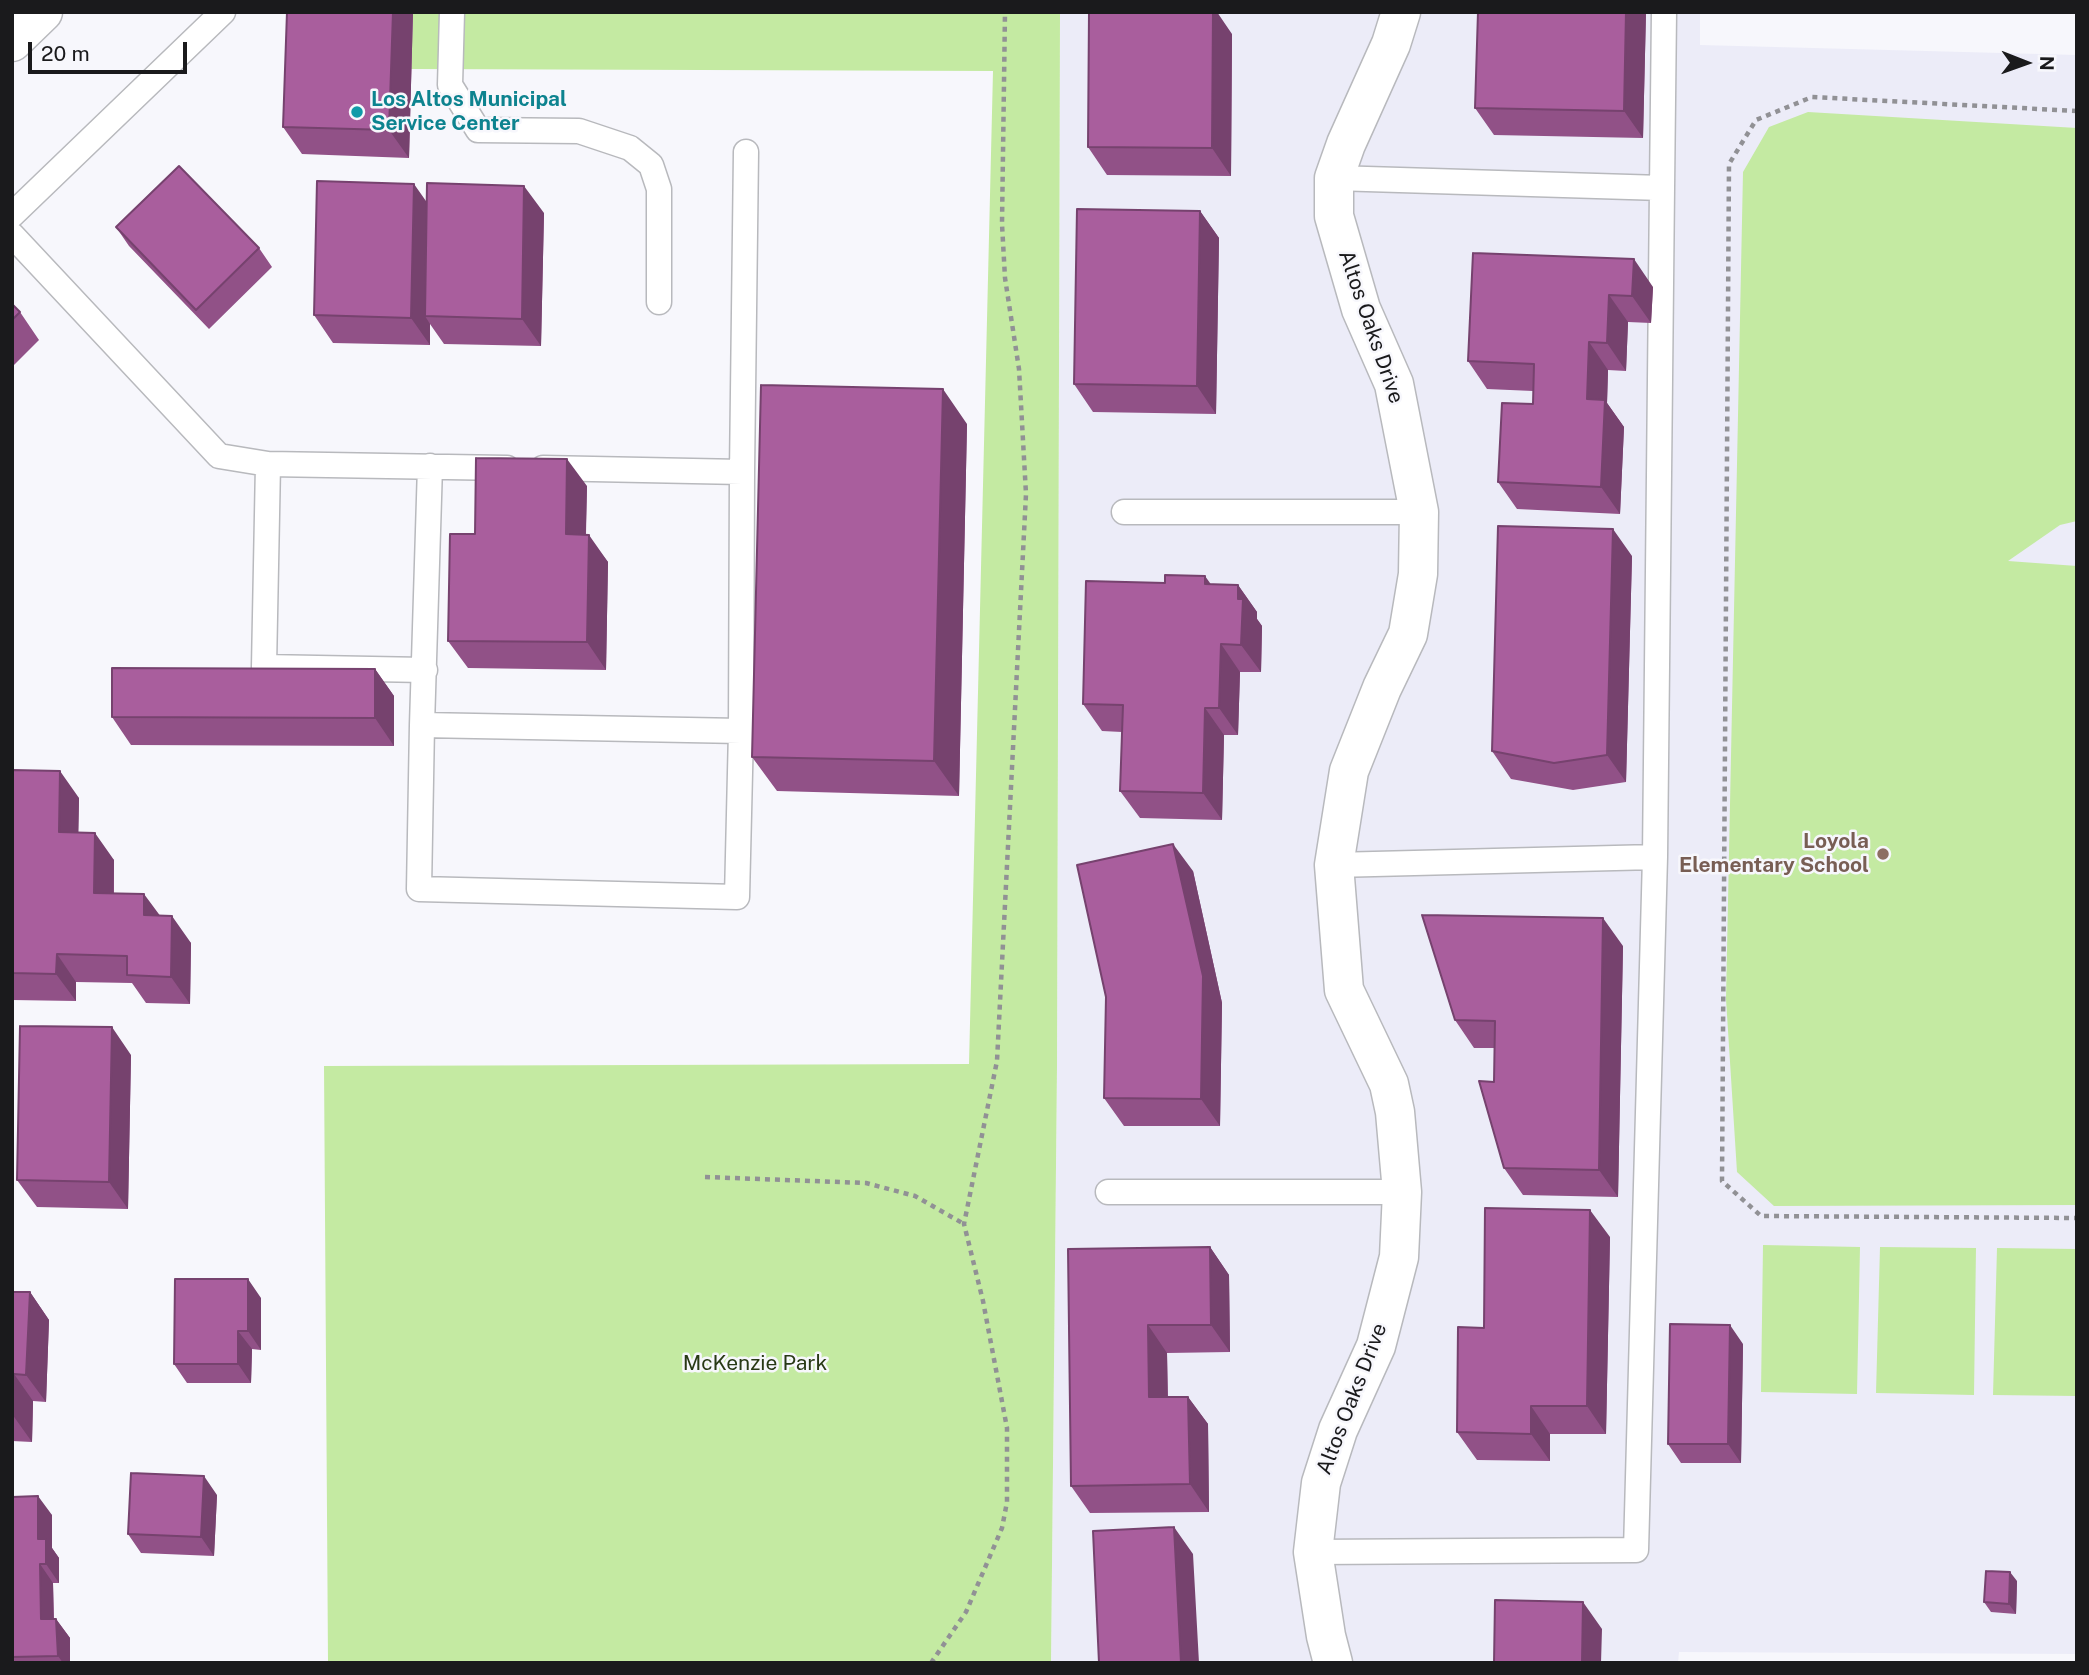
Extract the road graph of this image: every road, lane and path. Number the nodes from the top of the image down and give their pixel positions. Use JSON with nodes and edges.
{"nodes":[{"id":1,"x":43,"y":12,"type":"edge"},
{"id":2,"x":223,"y":12,"type":"edge"},
{"id":3,"x":452,"y":12,"type":"edge"},
{"id":4,"x":1005,"y":12,"type":"edge"},
{"id":5,"x":1401,"y":12,"type":"edge"},
{"id":6,"x":1664,"y":12,"type":"edge"},
{"id":7,"x":12,"y":42,"type":"edge"},
{"id":8,"x":2077,"y":111,"type":"edge"},
{"id":9,"x":746,"y":152,"type":"dead end"},
{"id":10,"x":1334,"y":178,"type":"junction"},
{"id":11,"x":1662,"y":188,"type":"junction"},
{"id":12,"x":12,"y":215,"type":"edge"},
{"id":13,"x":12,"y":235,"type":"edge"},
{"id":14,"x":659,"y":302,"type":"dead end"},
{"id":15,"x":268,"y":464,"type":"junction"},
{"id":16,"x":430,"y":466,"type":"junction"},
{"id":17,"x":743,"y":472,"type":"junction"},
{"id":18,"x":1124,"y":512,"type":"dead end"},
{"id":19,"x":1419,"y":512,"type":"junction"},
{"id":20,"x":425,"y":670,"type":"junction"},
{"id":21,"x":422,"y":725,"type":"junction"},
{"id":22,"x":741,"y":731,"type":"junction"},
{"id":23,"x":1655,"y":857,"type":"junction"},
{"id":24,"x":1334,"y":865,"type":"junction"},
{"id":25,"x":705,"y":1177,"type":"dead end"},
{"id":26,"x":1108,"y":1192,"type":"dead end"},
{"id":27,"x":1402,"y":1192,"type":"junction"},
{"id":28,"x":2077,"y":1218,"type":"edge"},
{"id":29,"x":964,"y":1224,"type":"junction"},
{"id":30,"x":1313,"y":1552,"type":"junction"},
{"id":31,"x":931,"y":1663,"type":"edge"},
{"id":32,"x":1333,"y":1663,"type":"edge"}],
"edges":[{"from":1,"to":7,"type":"street"},
{"from":2,"to":12,"type":"lane"},
{"from":3,"to":14,"type":"lane"},
{"from":4,"to":29,"type":"path"},
{"from":5,"to":10,"type":"street","name":"Altos Oaks Drive"},
{"from":6,"to":11,"type":"lane"},
{"from":8,"to":28,"type":"path"},
{"from":9,"to":17,"type":"lane"},
{"from":10,"to":11,"type":"lane"},
{"from":10,"to":19,"type":"street","name":"Altos Oaks Drive"},
{"from":11,"to":23,"type":"lane"},
{"from":13,"to":15,"type":"lane"},
{"from":15,"to":16,"type":"lane"},
{"from":15,"to":20,"type":"lane"},
{"from":16,"to":17,"type":"lane"},
{"from":16,"to":20,"type":"lane"},
{"from":17,"to":22,"type":"lane"},
{"from":18,"to":19,"type":"lane"},
{"from":19,"to":24,"type":"street","name":"Altos Oaks Drive"},
{"from":20,"to":21,"type":"lane"},
{"from":21,"to":22,"type":"lane"},
{"from":21,"to":22,"type":"lane"},
{"from":23,"to":24,"type":"lane"},
{"from":23,"to":30,"type":"lane"},
{"from":24,"to":27,"type":"street","name":"Altos Oaks Drive"},
{"from":25,"to":29,"type":"path"},
{"from":26,"to":27,"type":"lane"},
{"from":27,"to":30,"type":"street","name":"Altos Oaks Drive"},
{"from":29,"to":31,"type":"path"},
{"from":30,"to":32,"type":"street","name":"Altos Oaks Drive"}]}
